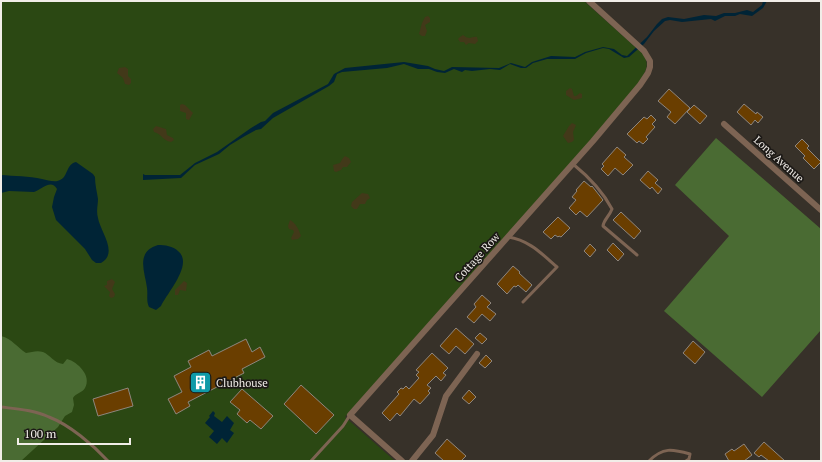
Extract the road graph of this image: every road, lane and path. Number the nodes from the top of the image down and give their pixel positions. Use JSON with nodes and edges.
{"nodes":[{"id":1,"x":589,"y":1,"type":"edge"},
{"id":2,"x":724,"y":124,"type":"dead end"},
{"id":3,"x":573,"y":164,"type":"junction"},
{"id":4,"x":821,"y":210,"type":"edge"},
{"id":5,"x":508,"y":238,"type":"junction"},
{"id":6,"x":637,"y":255,"type":"dead end"},
{"id":7,"x":523,"y":302,"type":"dead end"},
{"id":8,"x":477,"y":354,"type":"dead end"},
{"id":9,"x":1,"y":407,"type":"edge"},
{"id":10,"x":350,"y":415,"type":"junction"},
{"id":11,"x":108,"y":461,"type":"edge"},
{"id":12,"x":311,"y":461,"type":"edge"},
{"id":13,"x":402,"y":461,"type":"edge"},
{"id":14,"x":412,"y":461,"type":"edge"},
{"id":15,"x":649,"y":461,"type":"edge"},
{"id":16,"x":686,"y":461,"type":"edge"}],
"edges":[{"from":1,"to":3,"type":"street","name":"Cottage Row"},
{"from":2,"to":4,"type":"street","name":"Long Avenue"},
{"from":3,"to":5,"type":"street","name":"Cottage Row"},
{"from":3,"to":6,"type":"lane"},
{"from":5,"to":7,"type":"lane"},
{"from":5,"to":10,"type":"street","name":"Cottage Row"},
{"from":8,"to":14,"type":"street"},
{"from":9,"to":11,"type":"lane"},
{"from":10,"to":12,"type":"lane","name":"Cottage Row"},
{"from":10,"to":13,"type":"street"},
{"from":15,"to":16,"type":"lane"}]}
